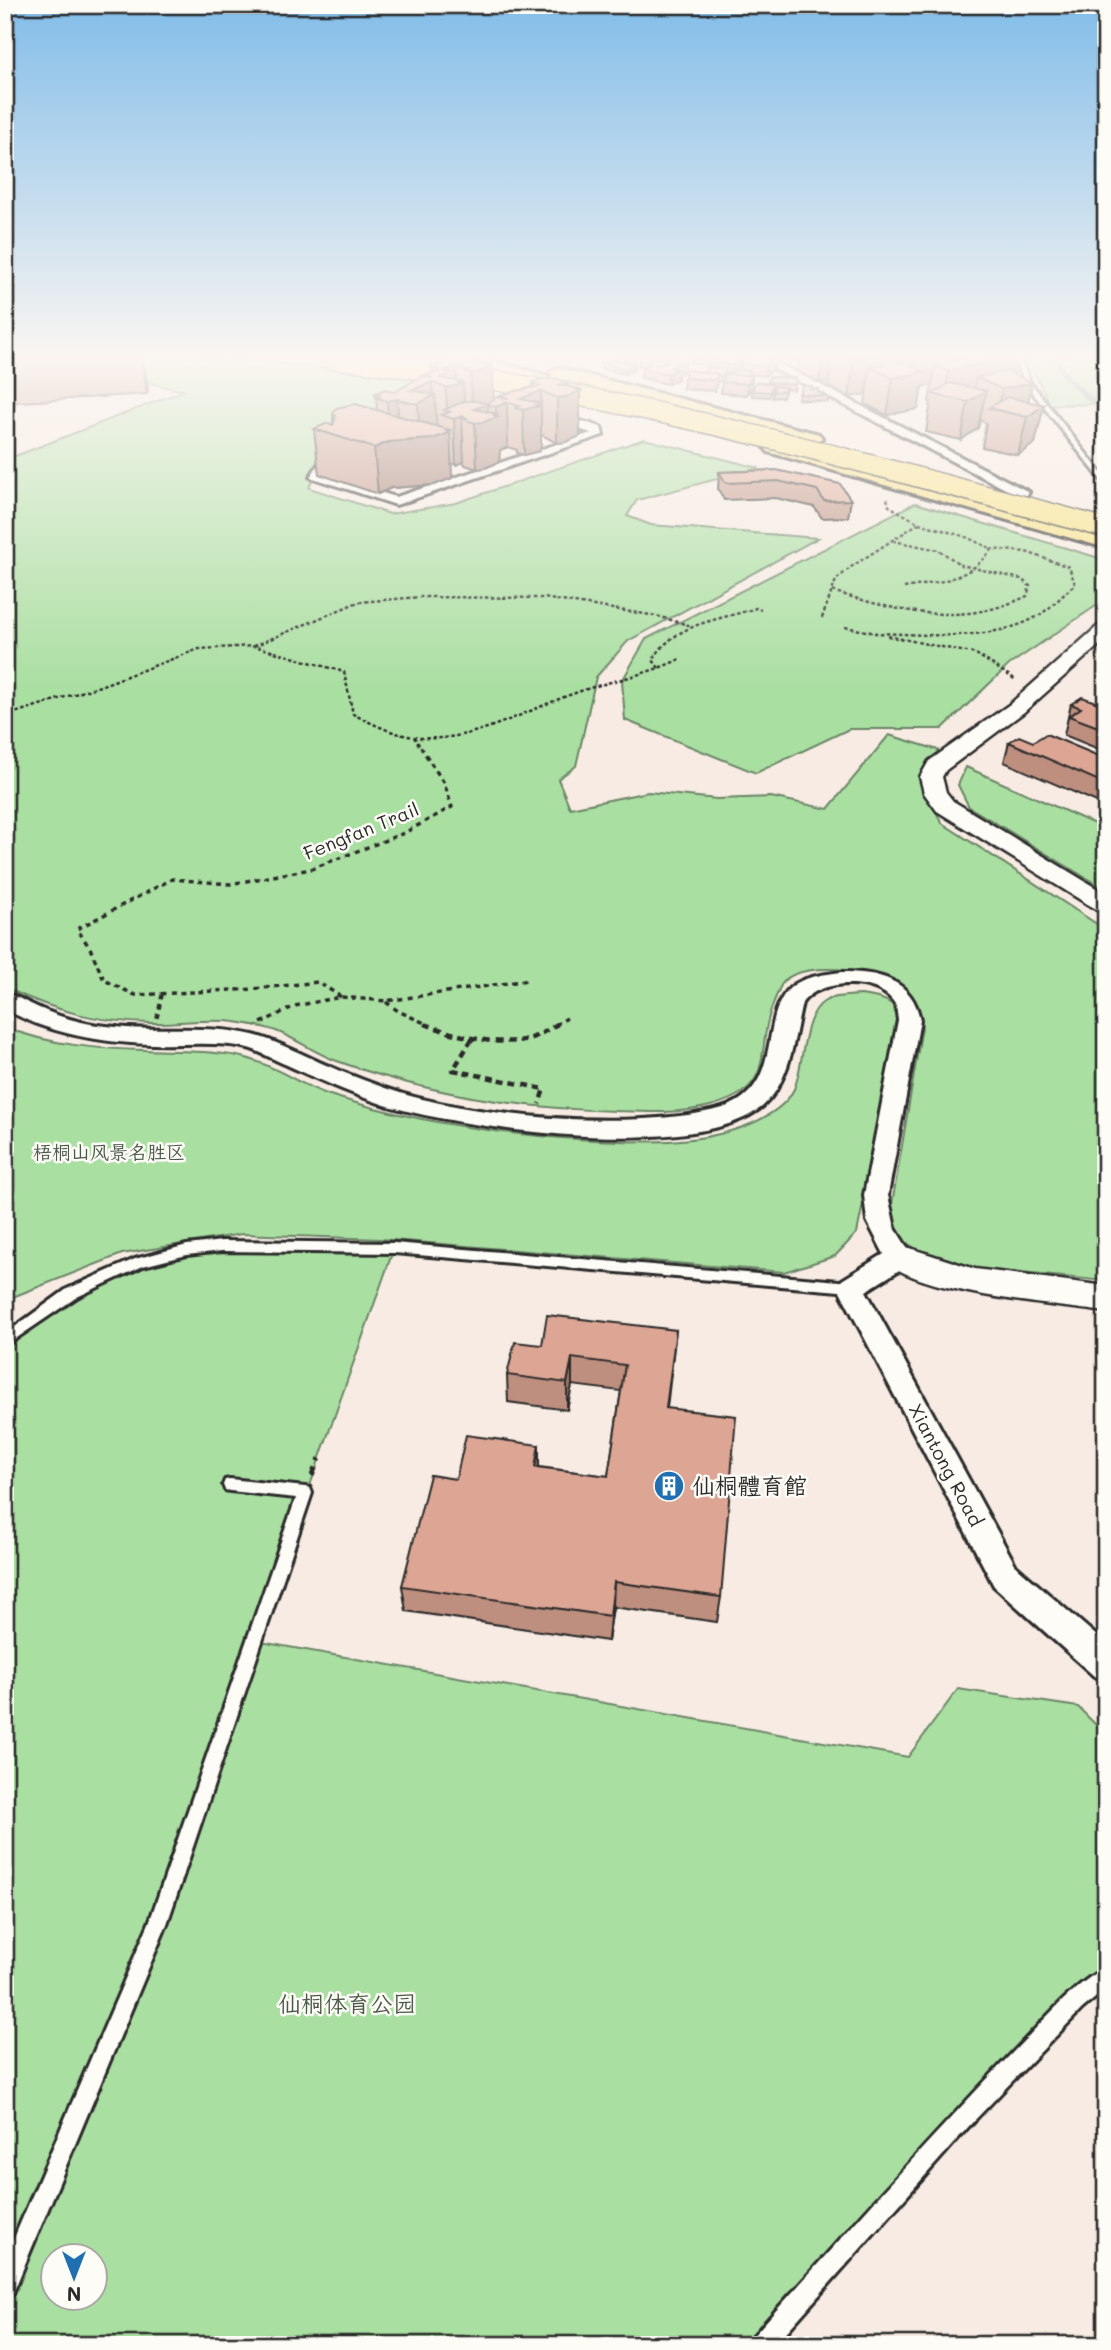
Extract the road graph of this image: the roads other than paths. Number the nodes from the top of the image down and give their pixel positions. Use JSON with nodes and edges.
{"nodes":[{"id":1,"x":323,"y":467,"type":"edge"},
{"id":2,"x":501,"y":467,"type":"edge"},
{"id":3,"x":837,"y":467,"type":"edge"},
{"id":4,"x":870,"y":467,"type":"edge"},
{"id":5,"x":943,"y":467,"type":"edge"},
{"id":6,"x":960,"y":467,"type":"edge"},
{"id":7,"x":986,"y":467,"type":"edge"},
{"id":8,"x":1090,"y":467,"type":"edge"},
{"id":9,"x":1030,"y":488,"type":"junction"},
{"id":10,"x":1101,"y":494,"type":"edge"},
{"id":11,"x":1106,"y":514,"type":"edge"},
{"id":12,"x":1106,"y":528,"type":"edge"},
{"id":13,"x":1106,"y":541,"type":"edge"},
{"id":14,"x":1106,"y":629,"type":"edge"},
{"id":15,"x":1106,"y":905,"type":"edge"},
{"id":16,"x":5,"y":1000,"type":"edge"},
{"id":17,"x":900,"y":1257,"type":"junction"},
{"id":18,"x":851,"y":1287,"type":"junction"},
{"id":19,"x":1106,"y":1299,"type":"edge"},
{"id":20,"x":5,"y":1341,"type":"edge"},
{"id":21,"x":230,"y":1485,"type":"dead end"},
{"id":22,"x":1106,"y":1665,"type":"edge"},
{"id":23,"x":1106,"y":1977,"type":"edge"},
{"id":24,"x":5,"y":2285,"type":"edge"},
{"id":25,"x":760,"y":2345,"type":"edge"}],
"edges":[{"from":1,"to":2,"type":"street"},
{"from":3,"to":13,"type":"main road"},
{"from":4,"to":12,"type":"main road","bridge":true},
{"from":5,"to":9,"type":"main road"},
{"from":6,"to":9,"type":"main road"},
{"from":7,"to":9,"type":"street"},
{"from":8,"to":10,"type":"lane"},
{"from":9,"to":11,"type":"main road"},
{"from":14,"to":15,"type":"street"},
{"from":16,"to":17,"type":"street"},
{"from":17,"to":18,"type":"street"},
{"from":17,"to":19,"type":"street"},
{"from":18,"to":20,"type":"lane"},
{"from":18,"to":22,"type":"street","name":"Xiantong Road"},
{"from":21,"to":24,"type":"lane"},
{"from":23,"to":25,"type":"lane"}]}
